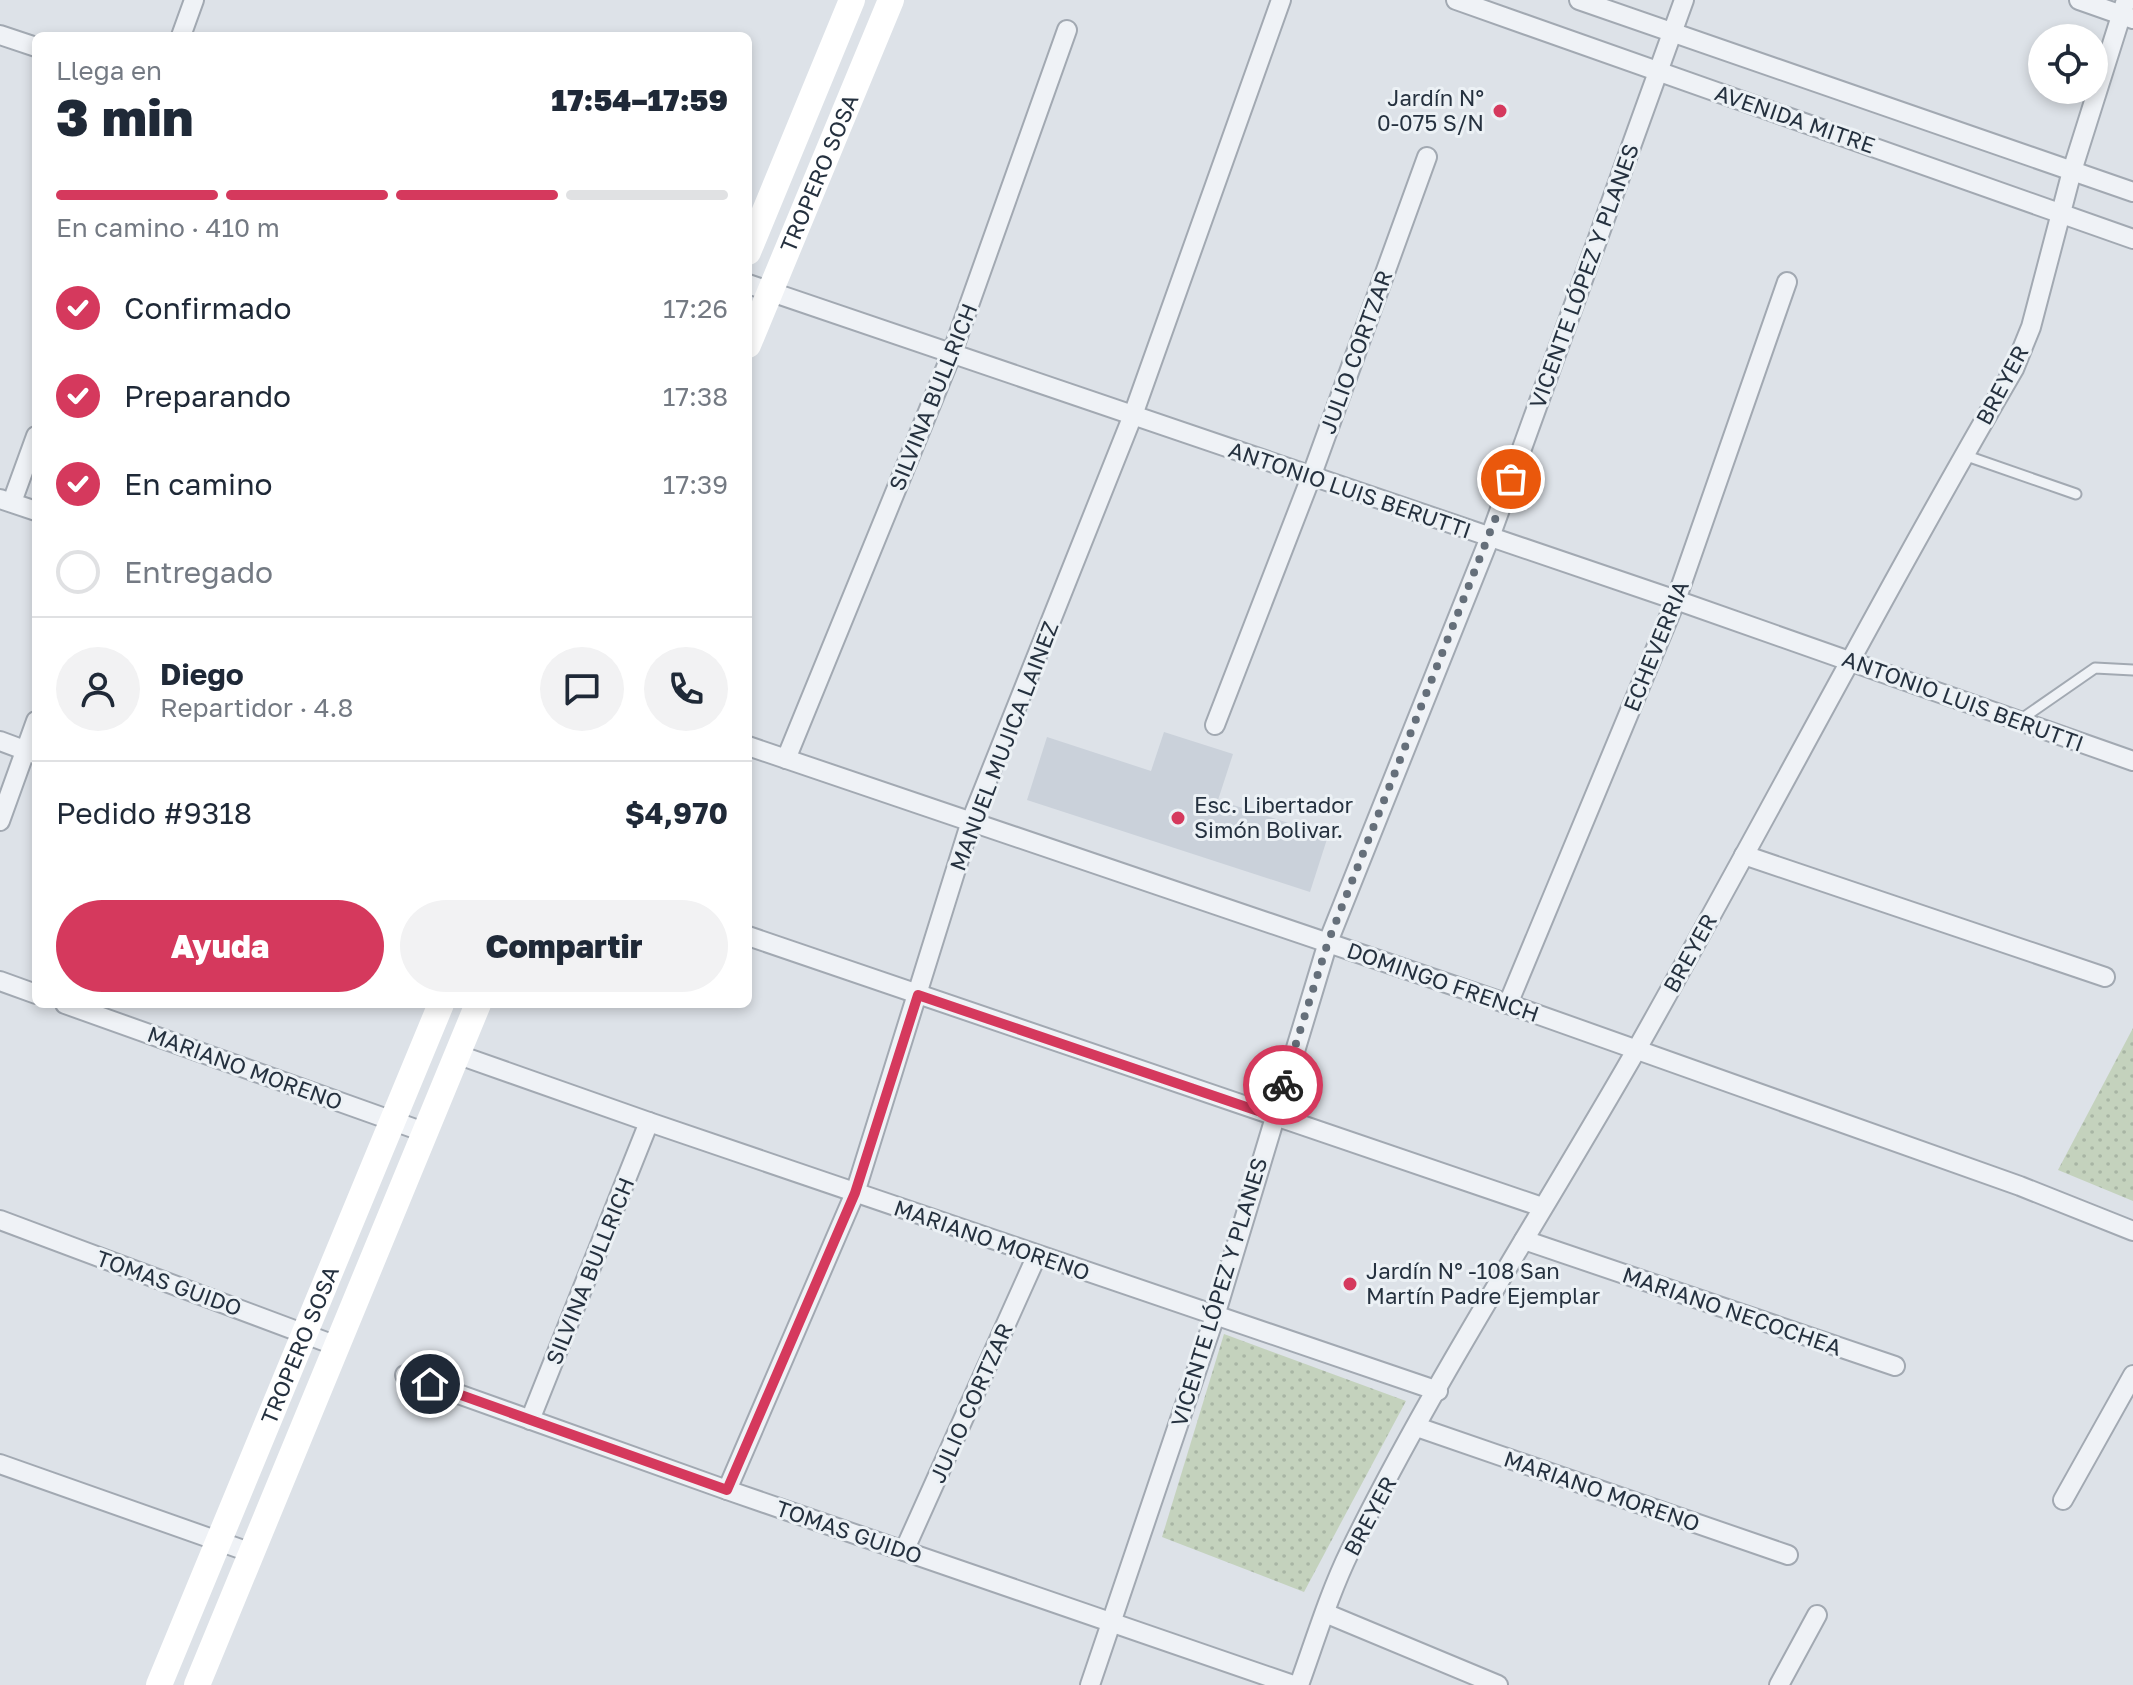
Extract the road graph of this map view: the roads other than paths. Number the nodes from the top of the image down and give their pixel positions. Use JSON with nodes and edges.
{"nodes":[{"id":1,"x":194,"y":0,"type":"edge"},
{"id":2,"x":852,"y":0,"type":"edge"},
{"id":3,"x":891,"y":0,"type":"edge"},
{"id":4,"x":1281,"y":0,"type":"edge"},
{"id":5,"x":1456,"y":0,"type":"edge"},
{"id":6,"x":1579,"y":0,"type":"edge"},
{"id":7,"x":1684,"y":0,"type":"edge"},
{"id":8,"x":2079,"y":0,"type":"edge"},
{"id":9,"x":2126,"y":11,"type":"edge"},
{"id":10,"x":1067,"y":30,"type":"dead end"},
{"id":11,"x":182,"y":32,"type":"edge"},
{"id":12,"x":1673,"y":32,"type":"junction"},
{"id":13,"x":0,"y":35,"type":"edge"},
{"id":14,"x":32,"y":46,"type":"edge"},
{"id":15,"x":1658,"y":72,"type":"junction"},
{"id":16,"x":1427,"y":157,"type":"dead end"},
{"id":17,"x":2072,"y":171,"type":"junction"},
{"id":18,"x":2133,"y":192,"type":"edge"},
{"id":19,"x":2062,"y":213,"type":"junction"},
{"id":20,"x":2133,"y":239,"type":"edge"},
{"id":21,"x":752,"y":242,"type":"edge"},
{"id":22,"x":1787,"y":282,"type":"dead end"},
{"id":23,"x":759,"y":288,"type":"edge"},
{"id":24,"x":752,"y":324,"type":"edge"},
{"id":25,"x":952,"y":353,"type":"junction"},
{"id":26,"x":1133,"y":415,"type":"junction"},
{"id":27,"x":32,"y":445,"type":"edge"},
{"id":28,"x":1964,"y":455,"type":"junction"},
{"id":29,"x":1311,"y":477,"type":"junction"},
{"id":30,"x":2076,"y":494,"type":"dead end"},
{"id":31,"x":6,"y":500,"type":"edge"},
{"id":32,"x":32,"y":510,"type":"edge"},
{"id":33,"x":1490,"y":537,"type":"junction"},
{"id":34,"x":1676,"y":600,"type":"junction"},
{"id":35,"x":1849,"y":661,"type":"junction"},
{"id":36,"x":2133,"y":670,"type":"edge"},
{"id":37,"x":2018,"y":721,"type":"junction"},
{"id":38,"x":1215,"y":725,"type":"dead end"},
{"id":39,"x":0,"y":741,"type":"edge"},
{"id":40,"x":752,"y":747,"type":"edge"},
{"id":41,"x":31,"y":752,"type":"edge"},
{"id":42,"x":786,"y":759,"type":"junction"},
{"id":43,"x":2133,"y":761,"type":"edge"},
{"id":44,"x":0,"y":821,"type":"edge"},
{"id":45,"x":971,"y":821,"type":"junction"},
{"id":46,"x":1744,"y":855,"type":"junction"},
{"id":47,"x":752,"y":937,"type":"edge"},
{"id":48,"x":1328,"y":942,"type":"junction"},
{"id":49,"x":2105,"y":977,"type":"dead end"},
{"id":50,"x":0,"y":981,"type":"edge"},
{"id":51,"x":32,"y":993,"type":"edge"},
{"id":52,"x":918,"y":995,"type":"junction"},
{"id":53,"x":1508,"y":1004,"type":"junction"},
{"id":54,"x":76,"y":1008,"type":"edge"},
{"id":55,"x":439,"y":1008,"type":"edge"},
{"id":56,"x":476,"y":1008,"type":"edge"},
{"id":57,"x":1637,"y":1049,"type":"junction"},
{"id":58,"x":456,"y":1054,"type":"junction"},
{"id":59,"x":1273,"y":1116,"type":"junction"},
{"id":60,"x":392,"y":1120,"type":"junction"},
{"id":61,"x":649,"y":1122,"type":"junction"},
{"id":62,"x":424,"y":1132,"type":"junction"},
{"id":63,"x":855,"y":1193,"type":"junction"},
{"id":64,"x":1542,"y":1207,"type":"junction"},
{"id":65,"x":0,"y":1220,"type":"edge"},
{"id":66,"x":2133,"y":1231,"type":"edge"},
{"id":67,"x":1524,"y":1240,"type":"junction"},
{"id":68,"x":1037,"y":1255,"type":"junction"},
{"id":69,"x":1215,"y":1316,"type":"junction"},
{"id":70,"x":303,"y":1332,"type":"junction"},
{"id":71,"x":337,"y":1346,"type":"junction"},
{"id":72,"x":1895,"y":1366,"type":"dead end"},
{"id":73,"x":405,"y":1375,"type":"dead end"},
{"id":74,"x":2133,"y":1375,"type":"edge"},
{"id":75,"x":1438,"y":1391,"type":"junction"},
{"id":76,"x":530,"y":1420,"type":"junction"},
{"id":77,"x":1417,"y":1427,"type":"junction"},
{"id":78,"x":0,"y":1464,"type":"edge"},
{"id":79,"x":727,"y":1490,"type":"junction"},
{"id":80,"x":2063,"y":1500,"type":"dead end"},
{"id":81,"x":219,"y":1542,"type":"junction"},
{"id":82,"x":904,"y":1551,"type":"junction"},
{"id":83,"x":252,"y":1553,"type":"junction"},
{"id":84,"x":1788,"y":1555,"type":"dead end"},
{"id":85,"x":1325,"y":1613,"type":"junction"},
{"id":86,"x":1817,"y":1615,"type":"dead end"},
{"id":87,"x":1111,"y":1622,"type":"junction"},
{"id":88,"x":159,"y":1685,"type":"edge"},
{"id":89,"x":197,"y":1685,"type":"edge"},
{"id":90,"x":1090,"y":1685,"type":"edge"},
{"id":91,"x":1296,"y":1685,"type":"edge"},
{"id":92,"x":1498,"y":1685,"type":"edge"},
{"id":93,"x":1779,"y":1685,"type":"edge"}],
"edges":[{"from":1,"to":11,"type":"street"},
{"from":2,"to":21,"type":"street","name":"TROPERO SOSA"},
{"from":3,"to":23,"type":"street","name":"TROPERO SOSA"},
{"from":4,"to":26,"type":"street","name":"MANUEL MUJICA LAINEZ"},
{"from":5,"to":15,"type":"street","name":"AVENIDA MITRE"},
{"from":6,"to":12,"type":"street","name":"AVENIDA MITRE"},
{"from":7,"to":12,"type":"street","name":"VICENTE LÓPEZ Y PLANES"},
{"from":8,"to":9,"type":"street"},
{"from":9,"to":17,"type":"street","name":"BREYER"},
{"from":10,"to":25,"type":"street","name":"SILVINA BULLRICH"},
{"from":12,"to":15,"type":"street","name":"VICENTE LÓPEZ Y PLANES"},
{"from":12,"to":17,"type":"street","name":"AVENIDA MITRE"},
{"from":13,"to":14,"type":"street"},
{"from":15,"to":19,"type":"street","name":"AVENIDA MITRE"},
{"from":15,"to":33,"type":"street","name":"VICENTE LÓPEZ Y PLANES"},
{"from":16,"to":29,"type":"street","name":"JULIO CORTZAR"},
{"from":17,"to":18,"type":"street","name":"AVENIDA MITRE"},
{"from":17,"to":19,"type":"street","name":"BREYER"},
{"from":19,"to":20,"type":"street","name":"AVENIDA MITRE"},
{"from":19,"to":28,"type":"street","name":"BREYER"},
{"from":22,"to":34,"type":"street","name":"ECHEVERRIA"},
{"from":23,"to":24,"type":"street","name":"TROPERO SOSA"},
{"from":23,"to":25,"type":"street","name":"ANTONIO LUIS BERUTTI"},
{"from":25,"to":26,"type":"street","name":"ANTONIO LUIS BERUTTI"},
{"from":25,"to":42,"type":"street","name":"SILVINA BULLRICH"},
{"from":26,"to":29,"type":"street","name":"ANTONIO LUIS BERUTTI"},
{"from":26,"to":45,"type":"street","name":"MANUEL MUJICA LAINEZ"},
{"from":27,"to":31,"type":"street"},
{"from":28,"to":30,"type":"lane"},
{"from":28,"to":35,"type":"street","name":"BREYER"},
{"from":29,"to":33,"type":"street","name":"ANTONIO LUIS BERUTTI"},
{"from":29,"to":38,"type":"street","name":"JULIO CORTZAR"},
{"from":31,"to":32,"type":"street"},
{"from":33,"to":34,"type":"street","name":"ANTONIO LUIS BERUTTI"},
{"from":33,"to":48,"type":"street","name":"VICENTE LÓPEZ Y PLANES"},
{"from":34,"to":35,"type":"street","name":"ANTONIO LUIS BERUTTI"},
{"from":34,"to":53,"type":"street","name":"ECHEVERRIA"},
{"from":35,"to":37,"type":"street","name":"ANTONIO LUIS BERUTTI"},
{"from":35,"to":46,"type":"street","name":"BREYER"},
{"from":36,"to":37,"type":"lane"},
{"from":37,"to":43,"type":"street","name":"ANTONIO LUIS BERUTTI"},
{"from":39,"to":41,"type":"street"},
{"from":40,"to":42,"type":"street","name":"DOMINGO FRENCH"},
{"from":41,"to":44,"type":"street"},
{"from":42,"to":45,"type":"street","name":"DOMINGO FRENCH"},
{"from":45,"to":48,"type":"street","name":"DOMINGO FRENCH"},
{"from":45,"to":52,"type":"street","name":"MANUEL MUJICA LAINEZ"},
{"from":46,"to":49,"type":"street"},
{"from":46,"to":57,"type":"street","name":"BREYER"},
{"from":47,"to":52,"type":"street"},
{"from":48,"to":53,"type":"street","name":"DOMINGO FRENCH"},
{"from":48,"to":59,"type":"street","name":"VICENTE LÓPEZ Y PLANES"},
{"from":50,"to":51,"type":"street"},
{"from":52,"to":59,"type":"street"},
{"from":52,"to":63,"type":"street","name":"MANUEL MUJICA LAINEZ"},
{"from":53,"to":57,"type":"street","name":"DOMINGO FRENCH"},
{"from":54,"to":60,"type":"street","name":"MARIANO MORENO"},
{"from":55,"to":60,"type":"street","name":"TROPERO SOSA"},
{"from":56,"to":58,"type":"street","name":"TROPERO SOSA"},
{"from":57,"to":64,"type":"street","name":"BREYER"},
{"from":57,"to":66,"type":"street","name":"DOMINGO FRENCH"},
{"from":58,"to":61,"type":"street","name":"MARIANO MORENO"},
{"from":58,"to":62,"type":"street","name":"TROPERO SOSA"},
{"from":59,"to":64,"type":"street"},
{"from":59,"to":69,"type":"street","name":"VICENTE LÓPEZ Y PLANES"},
{"from":60,"to":62,"type":"street","name":"MARIANO MORENO"},
{"from":60,"to":70,"type":"street","name":"TROPERO SOSA"},
{"from":61,"to":63,"type":"street","name":"MARIANO MORENO"},
{"from":61,"to":76,"type":"street","name":"SILVINA BULLRICH"},
{"from":62,"to":71,"type":"street","name":"TROPERO SOSA"},
{"from":63,"to":68,"type":"street","name":"MARIANO MORENO"},
{"from":63,"to":79,"type":"street","name":"MANUEL MUJICA LAINEZ"},
{"from":64,"to":67,"type":"street","name":"BREYER"},
{"from":65,"to":70,"type":"street","name":"TOMAS GUIDO"},
{"from":67,"to":72,"type":"street","name":"MARIANO NECOCHEA"},
{"from":67,"to":75,"type":"street","name":"BREYER"},
{"from":68,"to":69,"type":"street","name":"MARIANO MORENO"},
{"from":68,"to":82,"type":"street","name":"JULIO CORTZAR"},
{"from":69,"to":75,"type":"street","name":"MARIANO MORENO"},
{"from":69,"to":87,"type":"street","name":"VICENTE LÓPEZ Y PLANES"},
{"from":70,"to":71,"type":"street","name":"TOMAS GUIDO"},
{"from":70,"to":81,"type":"street","name":"TROPERO SOSA"},
{"from":71,"to":83,"type":"street","name":"TROPERO SOSA"},
{"from":73,"to":76,"type":"street","name":"TOMAS GUIDO"},
{"from":74,"to":80,"type":"street"},
{"from":75,"to":77,"type":"street","name":"BREYER"},
{"from":76,"to":79,"type":"street","name":"TOMAS GUIDO"},
{"from":77,"to":84,"type":"street","name":"MARIANO MORENO"},
{"from":77,"to":85,"type":"street","name":"BREYER"},
{"from":78,"to":81,"type":"street"},
{"from":79,"to":82,"type":"street","name":"TOMAS GUIDO"},
{"from":81,"to":83,"type":"street"},
{"from":81,"to":88,"type":"street","name":"TROPERO SOSA"},
{"from":82,"to":87,"type":"street","name":"TOMAS GUIDO"},
{"from":83,"to":89,"type":"street","name":"TROPERO SOSA"},
{"from":85,"to":91,"type":"street","name":"BREYER"},
{"from":85,"to":92,"type":"street"},
{"from":86,"to":93,"type":"street"},
{"from":87,"to":90,"type":"street","name":"VICENTE LÓPEZ Y PLANES"},
{"from":87,"to":91,"type":"street","name":"TOMAS GUIDO"}]}
